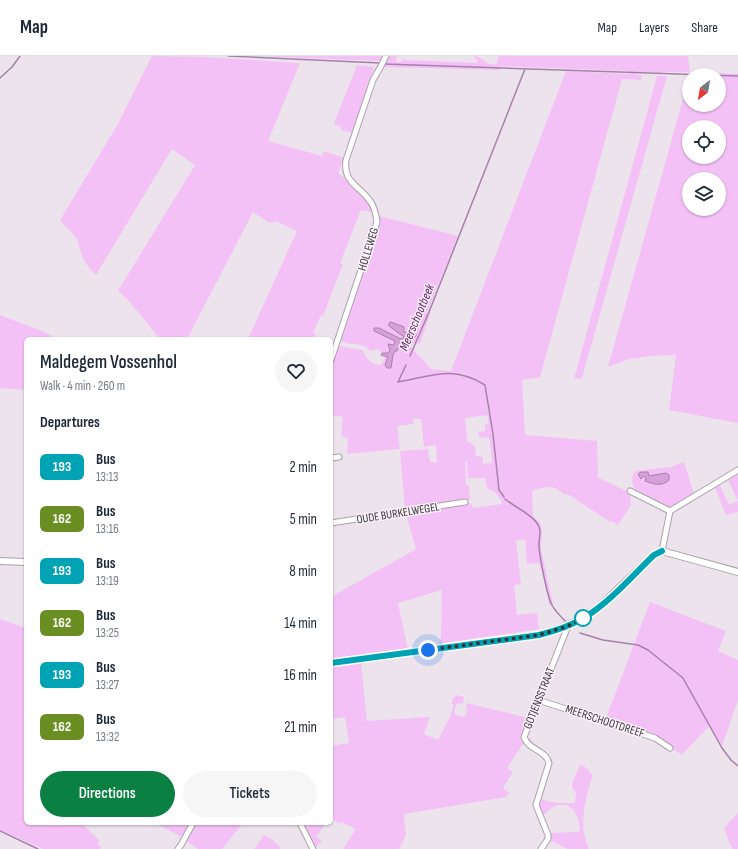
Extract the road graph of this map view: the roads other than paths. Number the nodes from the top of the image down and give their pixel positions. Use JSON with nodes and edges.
{"nodes":[{"id":1,"x":386,"y":56,"type":"edge"},
{"id":2,"x":333,"y":354,"type":"edge"},
{"id":3,"x":339,"y":457,"type":"dead end"},
{"id":4,"x":333,"y":458,"type":"edge"},
{"id":5,"x":738,"y":470,"type":"edge"},
{"id":6,"x":630,"y":491,"type":"dead end"},
{"id":7,"x":465,"y":502,"type":"dead end"},
{"id":8,"x":670,"y":511,"type":"junction"},
{"id":9,"x":333,"y":523,"type":"edge"},
{"id":10,"x":662,"y":551,"type":"junction"},
{"id":11,"x":0,"y":561,"type":"edge"},
{"id":12,"x":24,"y":562,"type":"edge"},
{"id":13,"x":738,"y":572,"type":"edge"},
{"id":14,"x":568,"y":626,"type":"junction"},
{"id":15,"x":333,"y":663,"type":"edge"},
{"id":16,"x":538,"y":700,"type":"junction"},
{"id":17,"x":670,"y":748,"type":"dead end"},
{"id":18,"x":192,"y":825,"type":"edge"},
{"id":19,"x":301,"y":825,"type":"edge"},
{"id":20,"x":178,"y":849,"type":"edge"},
{"id":21,"x":313,"y":849,"type":"edge"},
{"id":22,"x":541,"y":849,"type":"edge"}],
"edges":[{"from":1,"to":2,"type":"street","name":"HOLLEWEG"},
{"from":3,"to":4,"type":"street"},
{"from":5,"to":8,"type":"street"},
{"from":6,"to":8,"type":"street"},
{"from":7,"to":9,"type":"street","name":"OUDE BURKELWEGEL"},
{"from":8,"to":10,"type":"street"},
{"from":10,"to":13,"type":"street"},
{"from":10,"to":14,"type":"street"},
{"from":11,"to":12,"type":"street"},
{"from":14,"to":15,"type":"street"},
{"from":14,"to":16,"type":"street","name":"GOTJENSSTRAAT"},
{"from":16,"to":17,"type":"street","name":"MEERSCHOOTDREEF"},
{"from":16,"to":22,"type":"street","name":"GOTJENSSTRAAT"},
{"from":18,"to":20,"type":"street"},
{"from":19,"to":21,"type":"street"}]}
